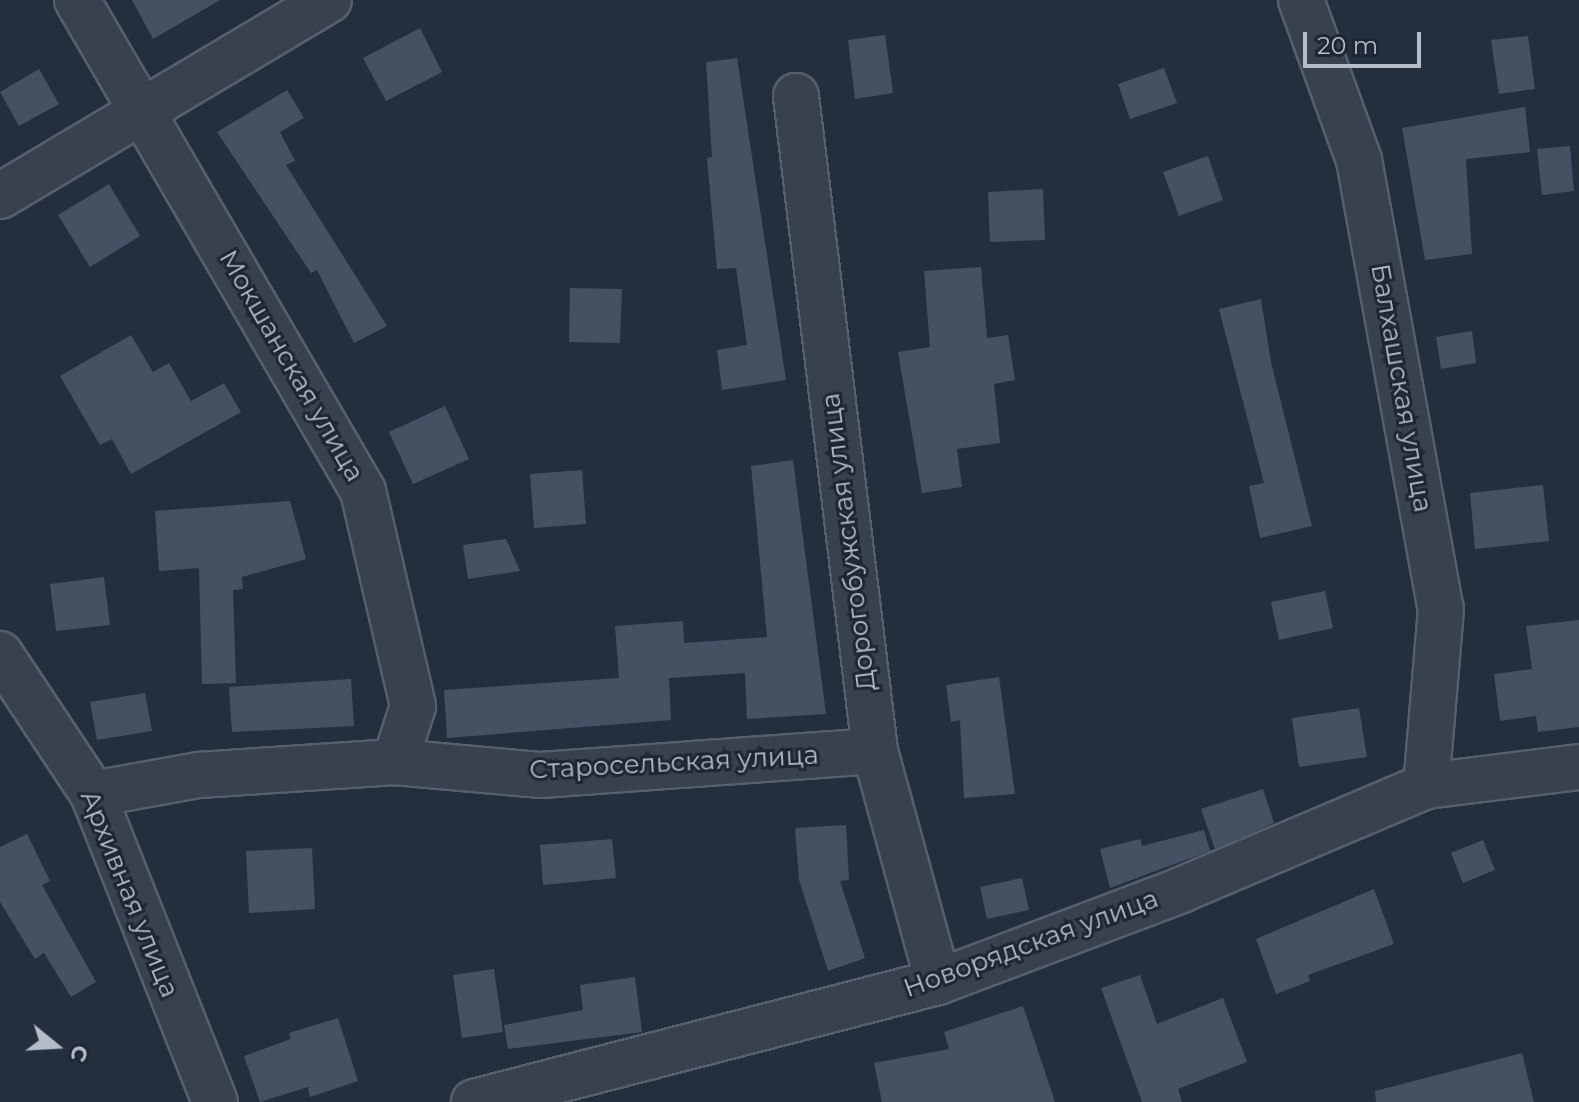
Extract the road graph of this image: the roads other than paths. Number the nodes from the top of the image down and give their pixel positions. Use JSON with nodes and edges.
{"nodes":[{"id":1,"x":77,"y":0,"type":"edge"},
{"id":2,"x":329,"y":0,"type":"edge"},
{"id":3,"x":1301,"y":0,"type":"edge"},
{"id":4,"x":796,"y":96,"type":"dead end"},
{"id":5,"x":144,"y":111,"type":"junction"},
{"id":6,"x":0,"y":196,"type":"edge"},
{"id":7,"x":0,"y":654,"type":"edge"},
{"id":8,"x":13,"y":708,"type":"edge"},
{"id":9,"x":875,"y":751,"type":"junction"},
{"id":10,"x":395,"y":762,"type":"junction"},
{"id":11,"x":1579,"y":767,"type":"edge"},
{"id":12,"x":1426,"y":786,"type":"junction"},
{"id":13,"x":93,"y":794,"type":"junction"},
{"id":14,"x":938,"y":982,"type":"junction"},
{"id":15,"x":215,"y":1102,"type":"edge"},
{"id":16,"x":474,"y":1102,"type":"edge"}],
"edges":[{"from":1,"to":5,"type":"street","name":"Мокшанская улица"},
{"from":2,"to":5,"type":"street"},
{"from":3,"to":12,"type":"street","name":"Балхашская улица"},
{"from":4,"to":9,"type":"street","name":"Дорогобужская улица"},
{"from":5,"to":6,"type":"street"},
{"from":5,"to":10,"type":"street","name":"Мокшанская улица"},
{"from":7,"to":8,"type":"street","name":"Архивная улица"},
{"from":8,"to":13,"type":"street","name":"Архивная улица"},
{"from":9,"to":10,"type":"street","name":"Старосельская улица"},
{"from":9,"to":14,"type":"street","name":"Дорогобужская улица"},
{"from":10,"to":13,"type":"street","name":"Старосельская улица"},
{"from":11,"to":12,"type":"street","name":"Новорядская улица"},
{"from":12,"to":14,"type":"street","name":"Новорядская улица"},
{"from":13,"to":15,"type":"street","name":"Архивная улица"},
{"from":14,"to":16,"type":"street","name":"Новорядская улица"}]}
